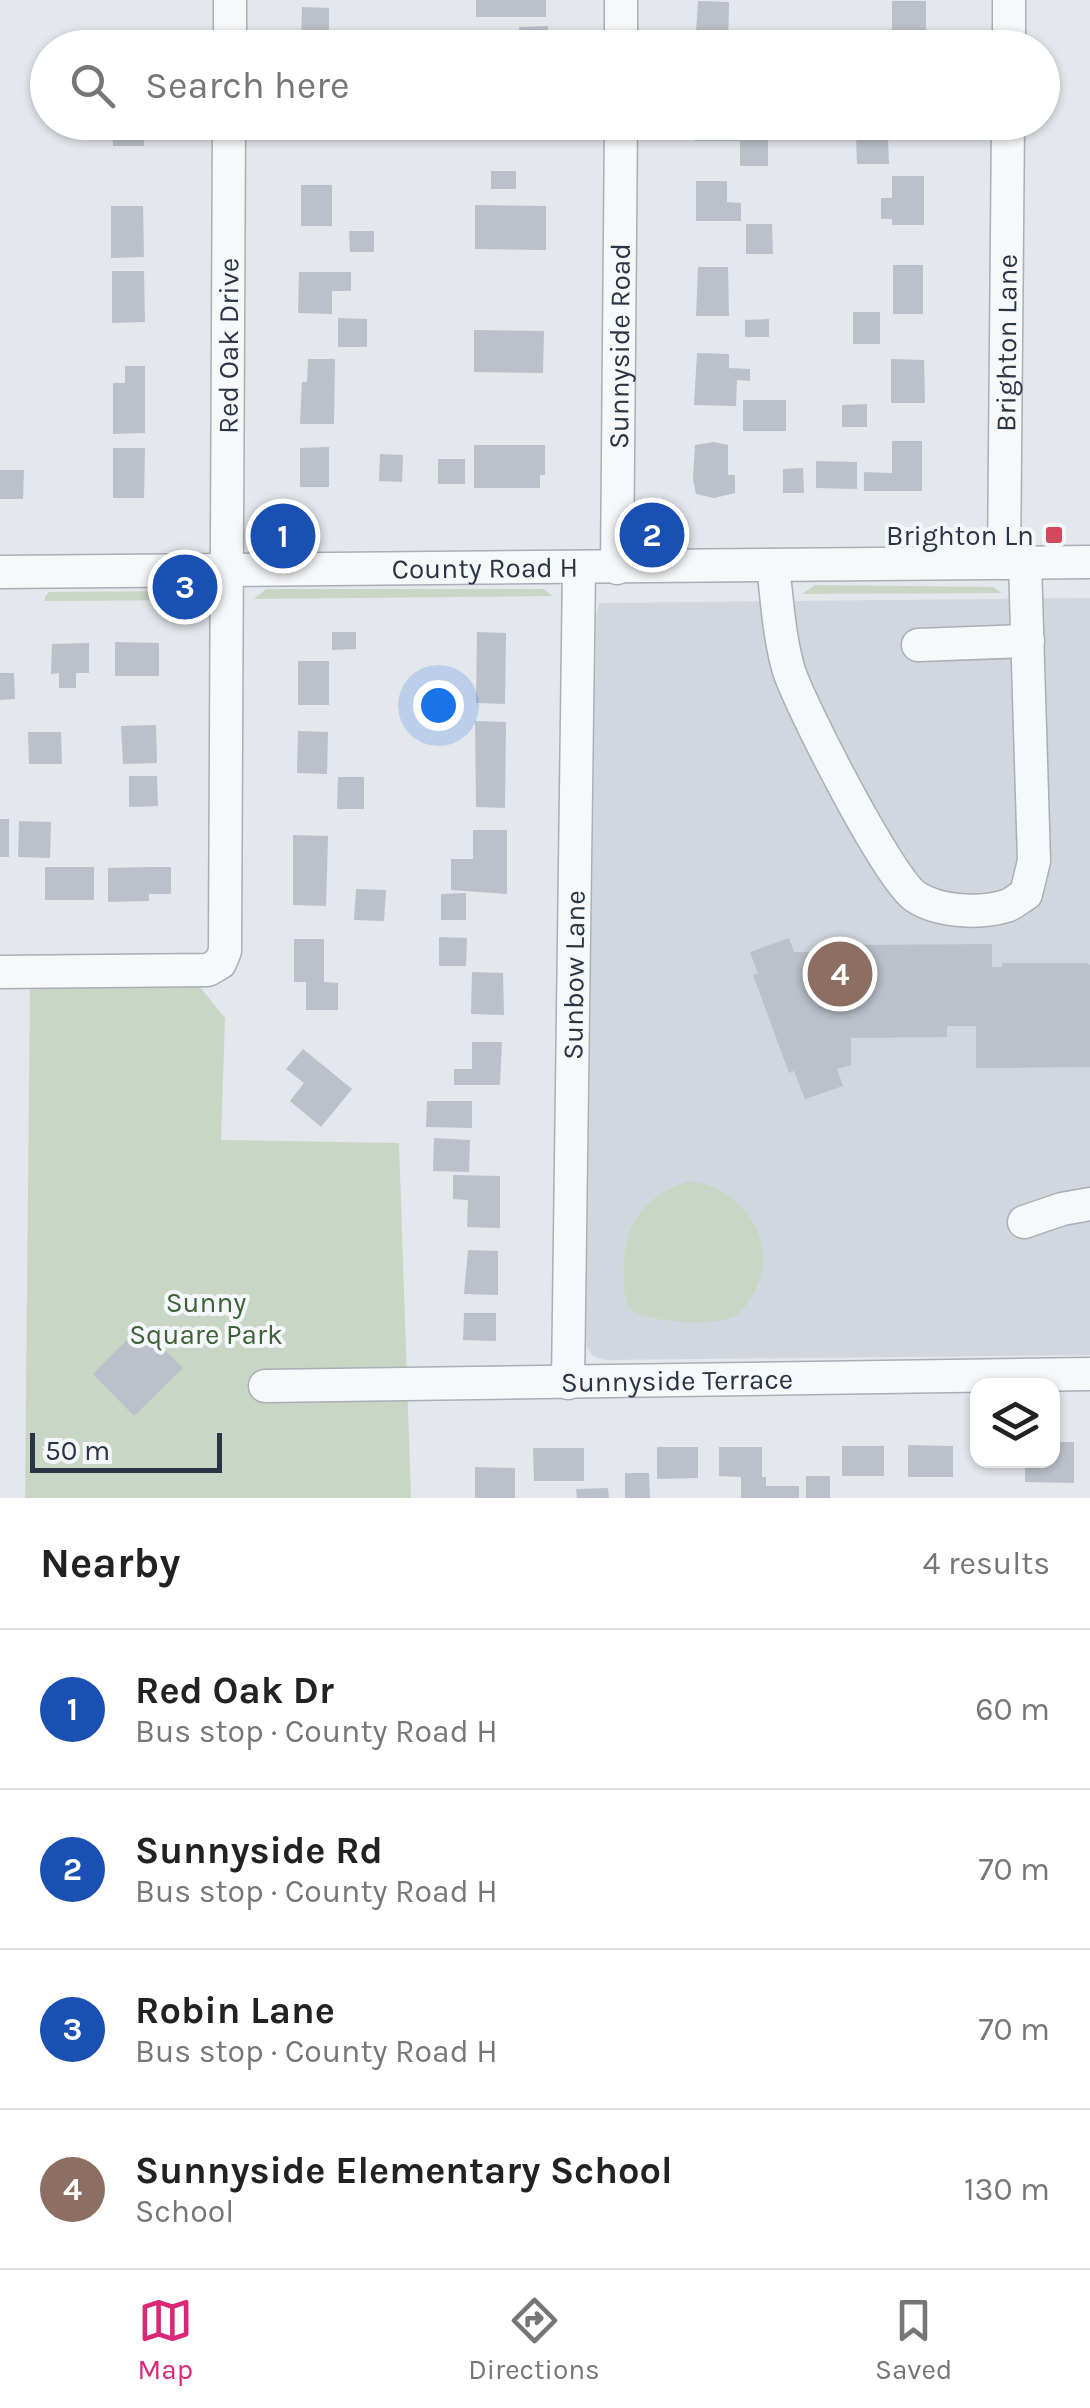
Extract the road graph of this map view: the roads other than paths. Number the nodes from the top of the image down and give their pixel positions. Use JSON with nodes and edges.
{"nodes":[{"id":1,"x":230,"y":0,"type":"edge"},
{"id":2,"x":622,"y":0,"type":"edge"},
{"id":3,"x":1009,"y":0,"type":"edge"},
{"id":4,"x":230,"y":30,"type":"edge"},
{"id":5,"x":621,"y":30,"type":"edge"},
{"id":6,"x":1009,"y":30,"type":"edge"},
{"id":7,"x":229,"y":140,"type":"edge"},
{"id":8,"x":620,"y":140,"type":"edge"},
{"id":9,"x":1008,"y":140,"type":"edge"},
{"id":10,"x":1014,"y":562,"type":"junction"},
{"id":11,"x":1090,"y":562,"type":"edge"},
{"id":12,"x":772,"y":565,"type":"junction"},
{"id":13,"x":580,"y":568,"type":"junction"},
{"id":14,"x":617,"y":568,"type":"junction"},
{"id":15,"x":228,"y":570,"type":"junction"},
{"id":16,"x":0,"y":572,"type":"edge"},
{"id":17,"x":1028,"y":641,"type":"junction"},
{"id":18,"x":918,"y":645,"type":"dead end"},
{"id":19,"x":0,"y":972,"type":"edge"},
{"id":20,"x":1090,"y":1204,"type":"edge"},
{"id":21,"x":1024,"y":1222,"type":"dead end"},
{"id":22,"x":1090,"y":1374,"type":"edge"},
{"id":23,"x":568,"y":1383,"type":"junction"},
{"id":24,"x":265,"y":1386,"type":"dead end"}],
"edges":[{"from":1,"to":4,"type":"street"},
{"from":2,"to":5,"type":"street"},
{"from":3,"to":6,"type":"street"},
{"from":7,"to":15,"type":"street","name":"Red Oak Drive"},
{"from":8,"to":14,"type":"street","name":"Sunnyside Road"},
{"from":9,"to":10,"type":"street","name":"Brighton Lane"},
{"from":10,"to":11,"type":"street","name":"County Road H"},
{"from":10,"to":12,"type":"street","name":"County Road H"},
{"from":10,"to":17,"type":"street","name":"Brighton Lane"},
{"from":12,"to":14,"type":"street","name":"County Road H"},
{"from":12,"to":17,"type":"street","name":"Brighton Lane"},
{"from":13,"to":14,"type":"street","name":"County Road H"},
{"from":13,"to":15,"type":"street","name":"County Road H"},
{"from":13,"to":23,"type":"street","name":"Sunbow Lane"},
{"from":15,"to":16,"type":"street","name":"County Road H"},
{"from":15,"to":19,"type":"street","name":"Red Oak Drive"},
{"from":17,"to":18,"type":"street"},
{"from":20,"to":21,"type":"street"},
{"from":22,"to":23,"type":"street","name":"Sunnyside Terrace"},
{"from":23,"to":24,"type":"street","name":"Sunnyside Terrace"}]}
